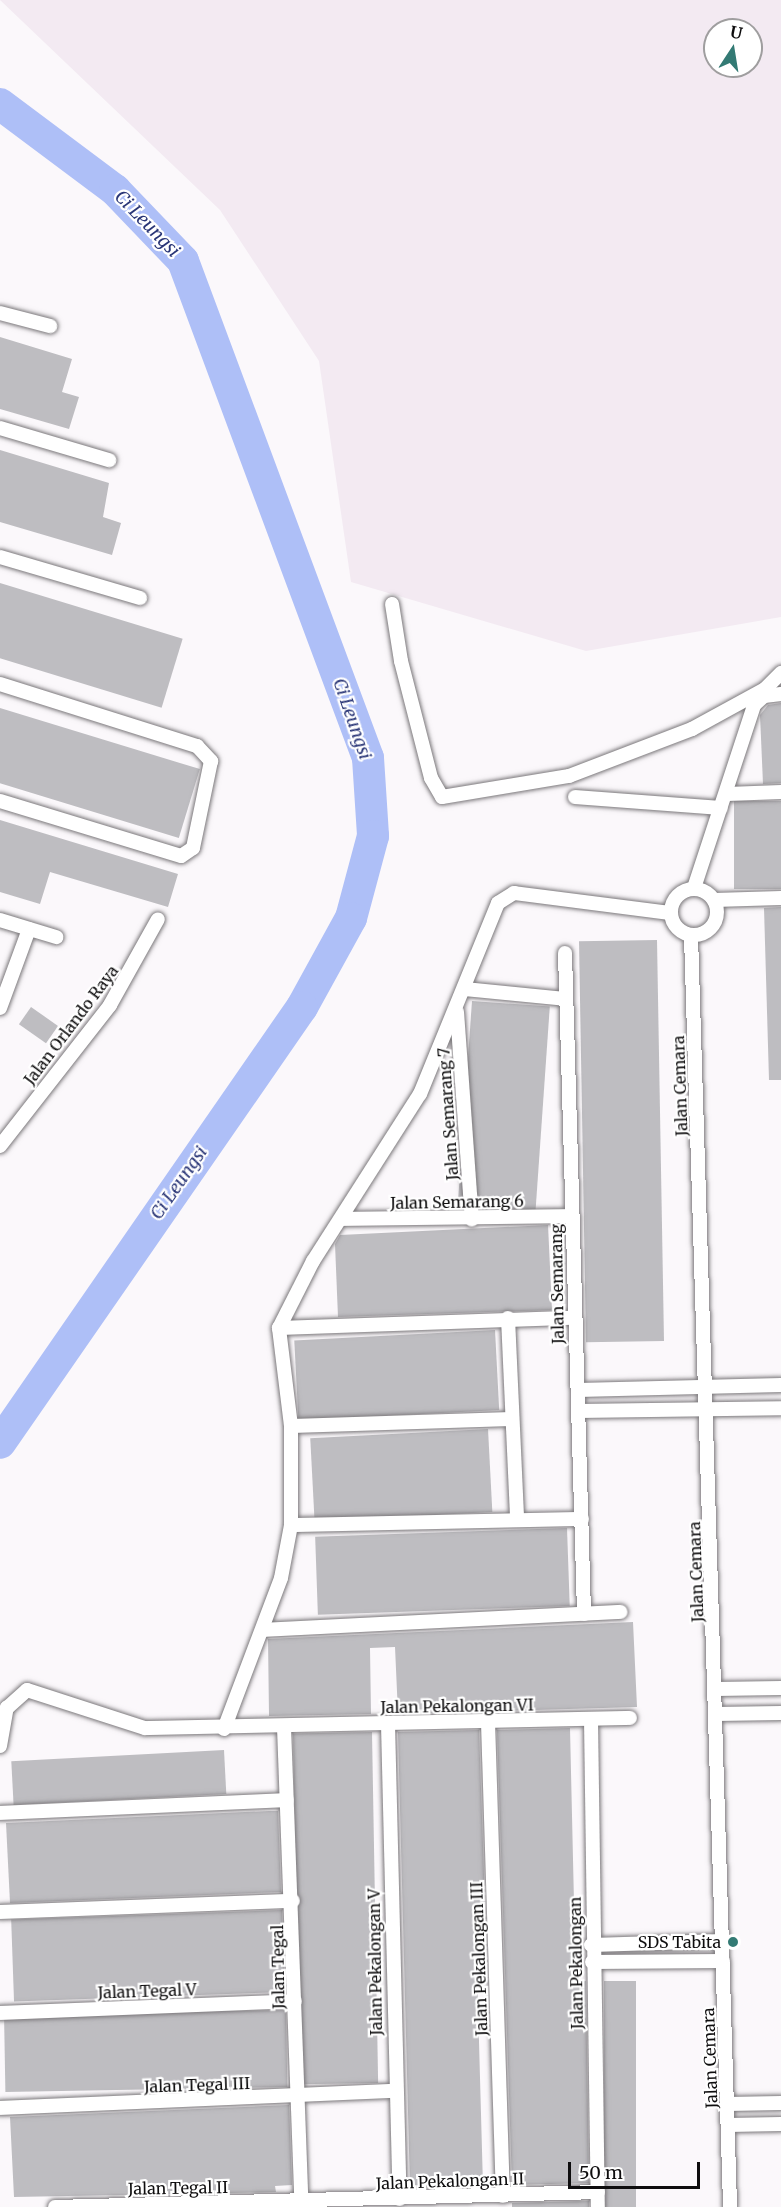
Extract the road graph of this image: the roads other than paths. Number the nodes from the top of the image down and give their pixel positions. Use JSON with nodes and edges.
{"nodes":[{"id":1,"x":0,"y":313,"type":"edge"},
{"id":2,"x":50,"y":326,"type":"dead end"},
{"id":3,"x":0,"y":428,"type":"edge"},
{"id":4,"x":109,"y":460,"type":"dead end"},
{"id":5,"x":0,"y":557,"type":"edge"},
{"id":6,"x":140,"y":598,"type":"dead end"},
{"id":7,"x":392,"y":604,"type":"dead end"},
{"id":8,"x":781,"y":673,"type":"edge"},
{"id":9,"x":0,"y":684,"type":"edge"},
{"id":10,"x":781,"y":693,"type":"edge"},
{"id":11,"x":781,"y":792,"type":"edge"},
{"id":12,"x":727,"y":794,"type":"junction"},
{"id":13,"x":575,"y":797,"type":"dead end"},
{"id":14,"x":0,"y":801,"type":"edge"},
{"id":15,"x":721,"y":808,"type":"junction"},
{"id":16,"x":694,"y":888,"type":"junction"},
{"id":17,"x":781,"y":898,"type":"edge"},
{"id":18,"x":714,"y":900,"type":"junction"},
{"id":19,"x":670,"y":913,"type":"junction"},
{"id":20,"x":158,"y":919,"type":"dead end"},
{"id":21,"x":0,"y":920,"type":"edge"},
{"id":22,"x":29,"y":929,"type":"junction"},
{"id":23,"x":691,"y":936,"type":"junction"},
{"id":24,"x":56,"y":937,"type":"dead end"},
{"id":25,"x":565,"y":953,"type":"dead end"},
{"id":26,"x":464,"y":989,"type":"junction"},
{"id":27,"x":566,"y":999,"type":"junction"},
{"id":28,"x":457,"y":1007,"type":"junction"},
{"id":29,"x":0,"y":1008,"type":"edge"},
{"id":30,"x":0,"y":1146,"type":"edge"},
{"id":31,"x":572,"y":1216,"type":"junction"},
{"id":32,"x":342,"y":1219,"type":"junction"},
{"id":33,"x":472,"y":1219,"type":"junction"},
{"id":34,"x":508,"y":1318,"type":"junction"},
{"id":35,"x":572,"y":1318,"type":"junction"},
{"id":36,"x":279,"y":1328,"type":"junction"},
{"id":37,"x":781,"y":1385,"type":"edge"},
{"id":38,"x":706,"y":1387,"type":"junction"},
{"id":39,"x":578,"y":1390,"type":"junction"},
{"id":40,"x":781,"y":1408,"type":"edge"},
{"id":41,"x":707,"y":1409,"type":"junction"},
{"id":42,"x":578,"y":1411,"type":"junction"},
{"id":43,"x":512,"y":1419,"type":"junction"},
{"id":44,"x":291,"y":1426,"type":"junction"},
{"id":45,"x":516,"y":1518,"type":"junction"},
{"id":46,"x":582,"y":1519,"type":"junction"},
{"id":47,"x":291,"y":1525,"type":"junction"},
{"id":48,"x":621,"y":1612,"type":"dead end"},
{"id":49,"x":584,"y":1614,"type":"junction"},
{"id":50,"x":263,"y":1630,"type":"junction"},
{"id":51,"x":781,"y":1688,"type":"edge"},
{"id":52,"x":716,"y":1689,"type":"junction"},
{"id":53,"x":781,"y":1713,"type":"edge"},
{"id":54,"x":716,"y":1714,"type":"junction"},
{"id":55,"x":630,"y":1718,"type":"dead end"},
{"id":56,"x":591,"y":1719,"type":"junction"},
{"id":57,"x":488,"y":1722,"type":"junction"},
{"id":58,"x":388,"y":1724,"type":"junction"},
{"id":59,"x":284,"y":1727,"type":"junction"},
{"id":60,"x":224,"y":1729,"type":"junction"},
{"id":61,"x":0,"y":1746,"type":"edge"},
{"id":62,"x":287,"y":1800,"type":"junction"},
{"id":63,"x":0,"y":1813,"type":"edge"},
{"id":64,"x":293,"y":1901,"type":"junction"},
{"id":65,"x":0,"y":1912,"type":"edge"},
{"id":66,"x":723,"y":1941,"type":"junction"},
{"id":67,"x":591,"y":1945,"type":"junction"},
{"id":68,"x":723,"y":1961,"type":"junction"},
{"id":69,"x":592,"y":1962,"type":"junction"},
{"id":70,"x":295,"y":2001,"type":"junction"},
{"id":71,"x":0,"y":2013,"type":"edge"},
{"id":72,"x":394,"y":2091,"type":"junction"},
{"id":73,"x":297,"y":2098,"type":"junction"},
{"id":74,"x":781,"y":2103,"type":"edge"},
{"id":75,"x":728,"y":2104,"type":"junction"},
{"id":76,"x":0,"y":2108,"type":"edge"},
{"id":77,"x":781,"y":2124,"type":"edge"},
{"id":78,"x":728,"y":2125,"type":"junction"},
{"id":79,"x":598,"y":2192,"type":"junction"},
{"id":80,"x":503,"y":2196,"type":"junction"},
{"id":81,"x":400,"y":2199,"type":"junction"},
{"id":82,"x":302,"y":2204,"type":"edge"},
{"id":83,"x":55,"y":2207,"type":"edge"},
{"id":84,"x":598,"y":2207,"type":"edge"},
{"id":85,"x":730,"y":2207,"type":"edge"}],
"edges":[{"from":1,"to":2,"type":"street"},
{"from":3,"to":4,"type":"street"},
{"from":5,"to":6,"type":"street"},
{"from":7,"to":8,"type":"street"},
{"from":9,"to":14,"type":"street"},
{"from":10,"to":12,"type":"street"},
{"from":11,"to":12,"type":"street"},
{"from":12,"to":15,"type":"street"},
{"from":13,"to":15,"type":"street"},
{"from":15,"to":16,"type":"street"},
{"from":16,"to":18,"type":"street"},
{"from":16,"to":19,"type":"street"},
{"from":17,"to":18,"type":"street"},
{"from":18,"to":23,"type":"street"},
{"from":19,"to":23,"type":"street"},
{"from":19,"to":26,"type":"street"},
{"from":20,"to":30,"type":"street","name":"Jalan Orlando Raya"},
{"from":21,"to":22,"type":"street"},
{"from":22,"to":24,"type":"street"},
{"from":22,"to":29,"type":"street"},
{"from":23,"to":38,"type":"street","name":"Jalan Cemara"},
{"from":25,"to":27,"type":"street","name":"Jalan Semarang"},
{"from":26,"to":27,"type":"street"},
{"from":26,"to":28,"type":"street"},
{"from":27,"to":31,"type":"street","name":"Jalan Semarang"},
{"from":28,"to":32,"type":"street"},
{"from":28,"to":33,"type":"street","name":"Jalan Semarang 7"},
{"from":31,"to":33,"type":"street","name":"Jalan Semarang 6"},
{"from":31,"to":35,"type":"street","name":"Jalan Semarang"},
{"from":32,"to":33,"type":"street","name":"Jalan Semarang 6"},
{"from":32,"to":36,"type":"street"},
{"from":34,"to":35,"type":"street"},
{"from":34,"to":36,"type":"street"},
{"from":34,"to":43,"type":"street"},
{"from":35,"to":39,"type":"street","name":"Jalan Semarang"},
{"from":36,"to":44,"type":"street"},
{"from":37,"to":38,"type":"street"},
{"from":38,"to":39,"type":"street"},
{"from":38,"to":41,"type":"street","name":"Jalan Cemara"},
{"from":39,"to":42,"type":"street","name":"Jalan Semarang"},
{"from":40,"to":41,"type":"street"},
{"from":41,"to":42,"type":"street"},
{"from":41,"to":52,"type":"street","name":"Jalan Cemara"},
{"from":42,"to":46,"type":"street","name":"Jalan Semarang"},
{"from":43,"to":44,"type":"street"},
{"from":43,"to":45,"type":"street"},
{"from":44,"to":47,"type":"street"},
{"from":45,"to":46,"type":"street"},
{"from":45,"to":47,"type":"street"},
{"from":46,"to":49,"type":"street","name":"Jalan Semarang"},
{"from":47,"to":50,"type":"street"},
{"from":48,"to":49,"type":"street"},
{"from":49,"to":50,"type":"street"},
{"from":50,"to":60,"type":"street"},
{"from":51,"to":52,"type":"street"},
{"from":52,"to":54,"type":"street","name":"Jalan Cemara"},
{"from":53,"to":54,"type":"street"},
{"from":54,"to":66,"type":"street","name":"Jalan Cemara"},
{"from":55,"to":56,"type":"street","name":"Jalan Pekalongan VI"},
{"from":56,"to":57,"type":"street","name":"Jalan Pekalongan VI"},
{"from":56,"to":67,"type":"street","name":"Jalan Pekalongan"},
{"from":57,"to":58,"type":"street","name":"Jalan Pekalongan VI"},
{"from":57,"to":80,"type":"street","name":"Jalan Pekalongan III"},
{"from":58,"to":59,"type":"street","name":"Jalan Pekalongan VI"},
{"from":58,"to":72,"type":"street","name":"Jalan Pekalongan V"},
{"from":59,"to":60,"type":"street","name":"Jalan Pekalongan VI"},
{"from":59,"to":62,"type":"street","name":"Jalan Tegal"},
{"from":60,"to":61,"type":"street","name":"Jalan Pekalongan VI"},
{"from":62,"to":63,"type":"street"},
{"from":62,"to":64,"type":"street","name":"Jalan Tegal"},
{"from":64,"to":65,"type":"street"},
{"from":64,"to":70,"type":"street","name":"Jalan Tegal"},
{"from":66,"to":67,"type":"street"},
{"from":66,"to":68,"type":"street","name":"Jalan Cemara"},
{"from":67,"to":69,"type":"street","name":"Jalan Pekalongan"},
{"from":68,"to":69,"type":"street"},
{"from":68,"to":75,"type":"street","name":"Jalan Cemara"},
{"from":69,"to":79,"type":"street","name":"Jalan Pekalongan"},
{"from":70,"to":71,"type":"street","name":"Jalan Tegal V"},
{"from":70,"to":73,"type":"street","name":"Jalan Tegal"},
{"from":72,"to":73,"type":"street","name":"Jalan Tegal III"},
{"from":72,"to":81,"type":"street","name":"Jalan Pekalongan V"},
{"from":73,"to":76,"type":"street","name":"Jalan Tegal III"},
{"from":73,"to":82,"type":"street","name":"Jalan Tegal"},
{"from":74,"to":75,"type":"street"},
{"from":75,"to":78,"type":"street","name":"Jalan Cemara"},
{"from":77,"to":78,"type":"street"},
{"from":78,"to":85,"type":"street","name":"Jalan Cemara"},
{"from":79,"to":80,"type":"street","name":"Jalan Pekalongan II"},
{"from":79,"to":84,"type":"street","name":"Jalan Pekalongan"},
{"from":80,"to":81,"type":"street","name":"Jalan Pekalongan II"},
{"from":81,"to":82,"type":"street","name":"Jalan Pekalongan II"},
{"from":82,"to":83,"type":"street","name":"Jalan Tegal II"}]}
